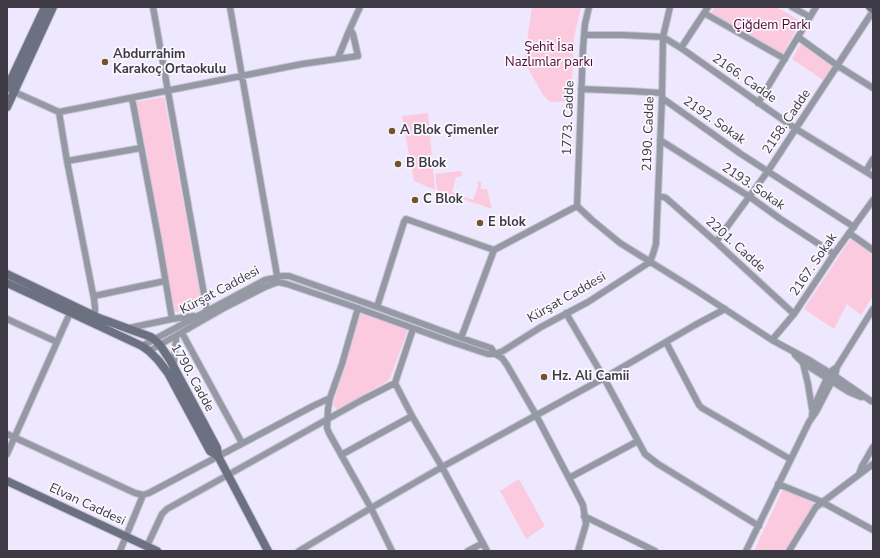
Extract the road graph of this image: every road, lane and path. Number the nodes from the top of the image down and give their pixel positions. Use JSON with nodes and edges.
{"nodes":[{"id":1,"x":45,"y":7,"type":"edge"},
{"id":2,"x":53,"y":7,"type":"edge"},
{"id":3,"x":153,"y":7,"type":"edge"},
{"id":4,"x":230,"y":7,"type":"edge"},
{"id":5,"x":360,"y":7,"type":"edge"},
{"id":6,"x":589,"y":7,"type":"edge"},
{"id":7,"x":670,"y":7,"type":"edge"},
{"id":8,"x":708,"y":7,"type":"edge"},
{"id":9,"x":792,"y":7,"type":"edge"},
{"id":10,"x":816,"y":7,"type":"edge"},
{"id":11,"x":870,"y":7,"type":"edge"},
{"id":12,"x":873,"y":10,"type":"edge"},
{"id":13,"x":704,"y":13,"type":"junction"},
{"id":14,"x":810,"y":17,"type":"junction"},
{"id":15,"x":349,"y":31,"type":"junction"},
{"id":16,"x":584,"y":35,"type":"junction"},
{"id":17,"x":663,"y":37,"type":"junction"},
{"id":18,"x":798,"y":37,"type":"junction"},
{"id":19,"x":681,"y":48,"type":"junction"},
{"id":20,"x":338,"y":58,"type":"junction"},
{"id":21,"x":785,"y":59,"type":"junction"},
{"id":22,"x":838,"y":66,"type":"junction"},
{"id":23,"x":242,"y":76,"type":"junction"},
{"id":24,"x":873,"y":88,"type":"edge"},
{"id":25,"x":9,"y":89,"type":"edge"},
{"id":26,"x":581,"y":89,"type":"junction"},
{"id":27,"x":168,"y":90,"type":"junction"},
{"id":28,"x":662,"y":96,"type":"junction"},
{"id":29,"x":132,"y":98,"type":"junction"},
{"id":30,"x":758,"y":103,"type":"junction"},
{"id":31,"x":7,"y":107,"type":"edge"},
{"id":32,"x":59,"y":112,"type":"junction"},
{"id":33,"x":796,"y":129,"type":"junction"},
{"id":34,"x":660,"y":140,"type":"junction"},
{"id":35,"x":142,"y":148,"type":"junction"},
{"id":36,"x":873,"y":159,"type":"edge"},
{"id":37,"x":67,"y":161,"type":"junction"},
{"id":38,"x":768,"y":171,"type":"junction"},
{"id":39,"x":866,"y":171,"type":"junction"},
{"id":40,"x":873,"y":176,"type":"edge"},
{"id":41,"x":658,"y":196,"type":"junction"},
{"id":42,"x":750,"y":197,"type":"junction"},
{"id":43,"x":873,"y":200,"type":"edge"},
{"id":44,"x":577,"y":206,"type":"junction"},
{"id":45,"x":854,"y":227,"type":"junction"},
{"id":46,"x":849,"y":233,"type":"junction"},
{"id":47,"x":716,"y":242,"type":"junction"},
{"id":48,"x":494,"y":250,"type":"junction"},
{"id":49,"x":873,"y":250,"type":"edge"},
{"id":50,"x":834,"y":254,"type":"junction"},
{"id":51,"x":650,"y":262,"type":"junction"},
{"id":52,"x":7,"y":274,"type":"edge"},
{"id":53,"x":278,"y":280,"type":"junction"},
{"id":54,"x":165,"y":281,"type":"junction"},
{"id":55,"x":7,"y":283,"type":"edge"},
{"id":56,"x":94,"y":296,"type":"junction"},
{"id":57,"x":377,"y":307,"type":"junction"},
{"id":58,"x":358,"y":308,"type":"junction"},
{"id":59,"x":725,"y":309,"type":"junction"},
{"id":60,"x":207,"y":310,"type":"junction"},
{"id":61,"x":873,"y":310,"type":"edge"},
{"id":62,"x":70,"y":313,"type":"junction"},
{"id":63,"x":566,"y":313,"type":"junction"},
{"id":64,"x":794,"y":314,"type":"junction"},
{"id":65,"x":95,"y":316,"type":"junction"},
{"id":66,"x":198,"y":316,"type":"junction"},
{"id":67,"x":7,"y":319,"type":"edge"},
{"id":68,"x":172,"y":320,"type":"junction"},
{"id":69,"x":127,"y":329,"type":"junction"},
{"id":70,"x":413,"y":329,"type":"junction"},
{"id":71,"x":182,"y":333,"type":"junction"},
{"id":72,"x":176,"y":337,"type":"junction"},
{"id":73,"x":461,"y":338,"type":"junction"},
{"id":74,"x":772,"y":340,"type":"junction"},
{"id":75,"x":57,"y":342,"type":"junction"},
{"id":76,"x":158,"y":342,"type":"junction"},
{"id":77,"x":666,"y":342,"type":"junction"},
{"id":78,"x":142,"y":346,"type":"junction"},
{"id":79,"x":150,"y":351,"type":"junction"},
{"id":80,"x":792,"y":351,"type":"junction"},
{"id":81,"x":495,"y":354,"type":"junction"},
{"id":82,"x":803,"y":363,"type":"junction"},
{"id":83,"x":174,"y":368,"type":"junction"},
{"id":84,"x":831,"y":377,"type":"junction"},
{"id":85,"x":604,"y":378,"type":"junction"},
{"id":86,"x":395,"y":383,"type":"junction"},
{"id":87,"x":330,"y":398,"type":"junction"},
{"id":88,"x":872,"y":402,"type":"edge"},
{"id":89,"x":813,"y":411,"type":"junction"},
{"id":90,"x":536,"y":415,"type":"junction"},
{"id":91,"x":412,"y":416,"type":"junction"},
{"id":92,"x":327,"y":420,"type":"junction"},
{"id":93,"x":809,"y":422,"type":"junction"},
{"id":94,"x":7,"y":434,"type":"edge"},
{"id":95,"x":14,"y":438,"type":"junction"},
{"id":96,"x":638,"y":441,"type":"junction"},
{"id":97,"x":242,"y":443,"type":"junction"},
{"id":98,"x":873,"y":447,"type":"edge"},
{"id":99,"x":7,"y":454,"type":"edge"},
{"id":100,"x":341,"y":455,"type":"junction"},
{"id":101,"x":218,"y":456,"type":"junction"},
{"id":102,"x":790,"y":459,"type":"junction"},
{"id":103,"x":873,"y":464,"type":"edge"},
{"id":104,"x":442,"y":467,"type":"junction"},
{"id":105,"x":859,"y":474,"type":"junction"},
{"id":106,"x":228,"y":475,"type":"junction"},
{"id":107,"x":569,"y":478,"type":"junction"},
{"id":108,"x":7,"y":481,"type":"edge"},
{"id":109,"x":778,"y":484,"type":"junction"},
{"id":110,"x":143,"y":495,"type":"junction"},
{"id":111,"x":822,"y":502,"type":"junction"},
{"id":112,"x":371,"y":508,"type":"junction"},
{"id":113,"x":584,"y":516,"type":"junction"},
{"id":114,"x":759,"y":526,"type":"junction"},
{"id":115,"x":873,"y":530,"type":"edge"},
{"id":116,"x":125,"y":536,"type":"junction"},
{"id":117,"x":483,"y":543,"type":"junction"},
{"id":118,"x":147,"y":546,"type":"junction"},
{"id":119,"x":120,"y":551,"type":"edge"},
{"id":120,"x":157,"y":551,"type":"edge"},
{"id":121,"x":268,"y":551,"type":"edge"},
{"id":122,"x":299,"y":551,"type":"edge"},
{"id":123,"x":392,"y":551,"type":"edge"},
{"id":124,"x":468,"y":551,"type":"edge"},
{"id":125,"x":487,"y":551,"type":"edge"},
{"id":126,"x":578,"y":551,"type":"edge"},
{"id":127,"x":656,"y":551,"type":"edge"},
{"id":128,"x":746,"y":551,"type":"edge"},
{"id":129,"x":789,"y":551,"type":"edge"}],
"edges":[{"from":1,"to":25,"type":"street"},
{"from":2,"to":25,"type":"street"},
{"from":3,"to":27,"type":"street"},
{"from":4,"to":23,"type":"street"},
{"from":5,"to":15,"type":"street"},
{"from":6,"to":16,"type":"street","name":"1773. Cadde"},
{"from":7,"to":17,"type":"street","name":"2190. Cadde"},
{"from":8,"to":13,"type":"street"},
{"from":9,"to":14,"type":"street"},
{"from":10,"to":14,"type":"street"},
{"from":11,"to":12,"type":"street"},
{"from":12,"to":22,"type":"street","name":"2158. Cadde"},
{"from":13,"to":19,"type":"street"},
{"from":13,"to":21,"type":"street"},
{"from":14,"to":18,"type":"street"},
{"from":15,"to":20,"type":"street"},
{"from":15,"to":20,"type":"street"},
{"from":16,"to":17,"type":"street"},
{"from":16,"to":26,"type":"street","name":"1773. Cadde"},
{"from":17,"to":19,"type":"street","name":"2166. Cadde"},
{"from":17,"to":28,"type":"street","name":"2190. Cadde"},
{"from":18,"to":21,"type":"street"},
{"from":18,"to":22,"type":"street"},
{"from":19,"to":30,"type":"street","name":"2166. Cadde"},
{"from":20,"to":23,"type":"street"},
{"from":21,"to":30,"type":"street"},
{"from":22,"to":24,"type":"street"},
{"from":22,"to":33,"type":"street","name":"2158. Cadde"},
{"from":23,"to":27,"type":"street"},
{"from":23,"to":53,"type":"street"},
{"from":25,"to":31,"type":"street"},
{"from":25,"to":32,"type":"street"},
{"from":26,"to":28,"type":"street"},
{"from":26,"to":44,"type":"street","name":"1773. Cadde"},
{"from":27,"to":29,"type":"street"},
{"from":27,"to":60,"type":"street"},
{"from":28,"to":34,"type":"street","name":"2190. Cadde"},
{"from":28,"to":38,"type":"street","name":"2192. Sokak"},
{"from":29,"to":32,"type":"street"},
{"from":29,"to":35,"type":"street"},
{"from":30,"to":33,"type":"street","name":"2166. Cadde"},
{"from":32,"to":37,"type":"street"},
{"from":33,"to":38,"type":"street","name":"2158. Cadde"},
{"from":33,"to":39,"type":"street","name":"2166. Cadde"},
{"from":34,"to":41,"type":"street","name":"2190. Cadde"},
{"from":34,"to":42,"type":"street","name":"2193. Sokak"},
{"from":35,"to":37,"type":"street"},
{"from":35,"to":54,"type":"street"},
{"from":36,"to":39,"type":"street"},
{"from":37,"to":56,"type":"street"},
{"from":38,"to":42,"type":"street","name":"2158. Cadde"},
{"from":38,"to":45,"type":"street","name":"2192. Sokak"},
{"from":39,"to":40,"type":"street","name":"2166. Cadde"},
{"from":41,"to":47,"type":"street","name":"2201. Cadde"},
{"from":41,"to":51,"type":"street","name":"2190. Cadde"},
{"from":42,"to":47,"type":"street","name":"2158. Cadde"},
{"from":42,"to":50,"type":"street","name":"2193. Sokak"},
{"from":43,"to":45,"type":"street","name":"2167. Sokak"},
{"from":44,"to":48,"type":"street"},
{"from":44,"to":51,"type":"street"},
{"from":45,"to":46,"type":"street","name":"2167. Sokak"},
{"from":46,"to":49,"type":"street"},
{"from":46,"to":50,"type":"street","name":"2167. Sokak"},
{"from":47,"to":64,"type":"street","name":"2201. Cadde"},
{"from":48,"to":57,"type":"street"},
{"from":48,"to":73,"type":"street"},
{"from":50,"to":64,"type":"street","name":"2167. Sokak"},
{"from":51,"to":59,"type":"street"},
{"from":51,"to":63,"type":"street","name":"Kürşat Caddesi"},
{"from":52,"to":65,"type":"street"},
{"from":53,"to":57,"type":"street","name":"Kürşat Caddesi"},
{"from":53,"to":58,"type":"street","name":"Kürşat Caddesi"},
{"from":53,"to":60,"type":"street","name":"Kürşat Caddesi"},
{"from":53,"to":71,"type":"street","name":"Kürşat Caddesi"},
{"from":54,"to":56,"type":"street"},
{"from":54,"to":68,"type":"street"},
{"from":55,"to":62,"type":"street"},
{"from":56,"to":65,"type":"street"},
{"from":57,"to":73,"type":"street","name":"Kürşat Caddesi"},
{"from":58,"to":70,"type":"street","name":"Kürşat Caddesi"},
{"from":58,"to":87,"type":"street"},
{"from":59,"to":74,"type":"street"},
{"from":59,"to":77,"type":"street"},
{"from":60,"to":66,"type":"street","name":"Kürşat Caddesi"},
{"from":61,"to":84,"type":"street"},
{"from":62,"to":75,"type":"street"},
{"from":62,"to":78,"type":"street"},
{"from":63,"to":81,"type":"street","name":"Kürşat Caddesi"},
{"from":63,"to":85,"type":"street"},
{"from":64,"to":74,"type":"street","name":"2167. Sokak"},
{"from":65,"to":69,"type":"street"},
{"from":66,"to":68,"type":"street"},
{"from":66,"to":76,"type":"street","name":"Kürşat Caddesi"},
{"from":67,"to":75,"type":"street"},
{"from":68,"to":69,"type":"street"},
{"from":69,"to":76,"type":"street","name":"1790. Cadde"},
{"from":70,"to":81,"type":"street","name":"Kürşat Caddesi"},
{"from":70,"to":86,"type":"street"},
{"from":71,"to":72,"type":"street","name":"Kürşat Caddesi"},
{"from":71,"to":97,"type":"street"},
{"from":72,"to":76,"type":"street","name":"Kürşat Caddesi"},
{"from":72,"to":83,"type":"street"},
{"from":73,"to":81,"type":"street","name":"Kürşat Caddesi"},
{"from":74,"to":80,"type":"street"},
{"from":75,"to":95,"type":"street"},
{"from":76,"to":78,"type":"street","name":"Kürşat Caddesi"},
{"from":76,"to":79,"type":"street","name":"Kürşat Caddesi"},
{"from":76,"to":83,"type":"street","name":"1790. Cadde"},
{"from":77,"to":85,"type":"street"},
{"from":77,"to":102,"type":"street"},
{"from":78,"to":79,"type":"street","name":"1790. Cadde"},
{"from":79,"to":101,"type":"street","name":"1790. Cadde"},
{"from":80,"to":82,"type":"street"},
{"from":80,"to":84,"type":"street"},
{"from":81,"to":90,"type":"street"},
{"from":82,"to":84,"type":"street"},
{"from":82,"to":89,"type":"street"},
{"from":83,"to":101,"type":"street","name":"1790. Cadde"},
{"from":84,"to":88,"type":"street"},
{"from":84,"to":89,"type":"street"},
{"from":84,"to":93,"type":"street"},
{"from":85,"to":90,"type":"street"},
{"from":85,"to":96,"type":"street"},
{"from":86,"to":91,"type":"street"},
{"from":86,"to":92,"type":"street"},
{"from":87,"to":92,"type":"street"},
{"from":87,"to":97,"type":"street"},
{"from":89,"to":93,"type":"street"},
{"from":90,"to":104,"type":"street"},
{"from":90,"to":107,"type":"street"},
{"from":91,"to":100,"type":"street"},
{"from":91,"to":104,"type":"street"},
{"from":92,"to":100,"type":"street"},
{"from":92,"to":106,"type":"street"},
{"from":93,"to":102,"type":"street"},
{"from":94,"to":95,"type":"street"},
{"from":95,"to":99,"type":"street"},
{"from":95,"to":110,"type":"street"},
{"from":96,"to":107,"type":"street"},
{"from":96,"to":114,"type":"street"},
{"from":97,"to":101,"type":"street"},
{"from":98,"to":105,"type":"street"},
{"from":100,"to":112,"type":"street"},
{"from":101,"to":106,"type":"street","name":"1790. Cadde"},
{"from":101,"to":110,"type":"street"},
{"from":102,"to":109,"type":"street"},
{"from":103,"to":105,"type":"street"},
{"from":104,"to":112,"type":"street"},
{"from":104,"to":117,"type":"street"},
{"from":105,"to":111,"type":"street"},
{"from":106,"to":118,"type":"street"},
{"from":106,"to":121,"type":"street","name":"1790. Cadde"},
{"from":107,"to":113,"type":"street"},
{"from":108,"to":116,"type":"street","name":"Elvan Caddesi"},
{"from":109,"to":111,"type":"street"},
{"from":109,"to":114,"type":"street"},
{"from":110,"to":116,"type":"street"},
{"from":111,"to":115,"type":"street"},
{"from":111,"to":129,"type":"street"},
{"from":112,"to":122,"type":"street"},
{"from":112,"to":123,"type":"street"},
{"from":113,"to":126,"type":"street"},
{"from":113,"to":127,"type":"street"},
{"from":114,"to":128,"type":"street"},
{"from":116,"to":118,"type":"street","name":"Elvan Caddesi"},
{"from":116,"to":119,"type":"street"},
{"from":117,"to":124,"type":"street"},
{"from":117,"to":125,"type":"street"},
{"from":118,"to":120,"type":"street","name":"Elvan Caddesi"}]}
